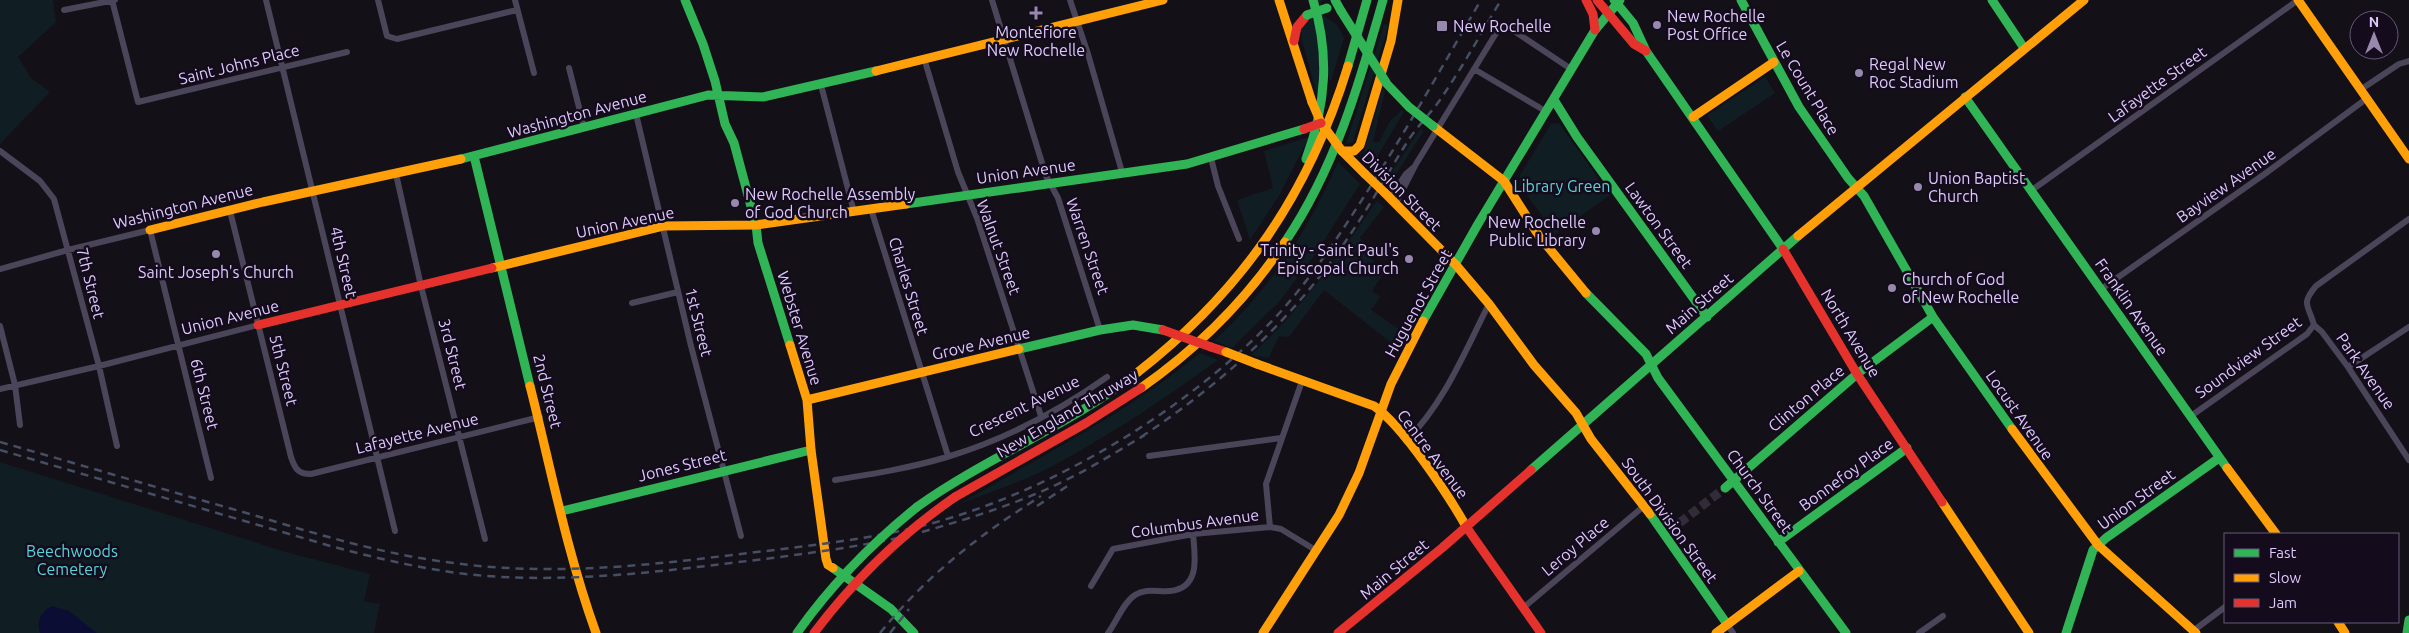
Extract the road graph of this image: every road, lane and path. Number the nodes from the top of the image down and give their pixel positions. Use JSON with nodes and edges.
{"nodes":[{"id":1,"x":113,"y":0,"type":"edge"},
{"id":2,"x":266,"y":0,"type":"edge"},
{"id":3,"x":378,"y":0,"type":"edge"},
{"id":4,"x":515,"y":0,"type":"edge"},
{"id":5,"x":685,"y":0,"type":"edge"},
{"id":6,"x":992,"y":0,"type":"edge"},
{"id":7,"x":1070,"y":0,"type":"edge"},
{"id":8,"x":1163,"y":0,"type":"edge"},
{"id":9,"x":1279,"y":0,"type":"edge"},
{"id":10,"x":1313,"y":0,"type":"edge"},
{"id":11,"x":1367,"y":0,"type":"edge"},
{"id":12,"x":1383,"y":0,"type":"edge"},
{"id":13,"x":1398,"y":0,"type":"edge"},
{"id":14,"x":1586,"y":0,"type":"edge"},
{"id":15,"x":1597,"y":0,"type":"edge"},
{"id":16,"x":1741,"y":0,"type":"edge"},
{"id":17,"x":1992,"y":0,"type":"edge"},
{"id":18,"x":2084,"y":0,"type":"edge"},
{"id":19,"x":2298,"y":0,"type":"edge"},
{"id":20,"x":1617,"y":1,"type":"edge"},
{"id":21,"x":1338,"y":6,"type":"edge"},
{"id":22,"x":64,"y":10,"type":"dead end"},
{"id":23,"x":517,"y":10,"type":"junction"},
{"id":24,"x":1608,"y":14,"type":"junction"},
{"id":25,"x":1078,"y":21,"type":"junction"},
{"id":26,"x":1596,"y":30,"type":"junction"},
{"id":27,"x":1006,"y":40,"type":"junction"},
{"id":28,"x":1294,"y":43,"type":"junction"},
{"id":29,"x":2024,"y":48,"type":"junction"},
{"id":30,"x":1646,"y":51,"type":"junction"},
{"id":31,"x":347,"y":52,"type":"dead end"},
{"id":32,"x":924,"y":58,"type":"junction"},
{"id":33,"x":2409,"y":61,"type":"edge"},
{"id":34,"x":1774,"y":62,"type":"junction"},
{"id":35,"x":283,"y":67,"type":"junction"},
{"id":36,"x":569,"y":68,"type":"dead end"},
{"id":37,"x":1474,"y":69,"type":"junction"},
{"id":38,"x":1571,"y":69,"type":"junction"},
{"id":39,"x":534,"y":73,"type":"dead end"},
{"id":40,"x":821,"y":84,"type":"junction"},
{"id":41,"x":2360,"y":90,"type":"junction"},
{"id":42,"x":718,"y":96,"type":"junction"},
{"id":43,"x":1965,"y":97,"type":"junction"},
{"id":44,"x":2366,"y":99,"type":"junction"},
{"id":45,"x":1554,"y":100,"type":"junction"},
{"id":46,"x":1547,"y":112,"type":"junction"},
{"id":47,"x":636,"y":114,"type":"junction"},
{"id":48,"x":1693,"y":117,"type":"junction"},
{"id":49,"x":1322,"y":124,"type":"junction"},
{"id":50,"x":584,"y":128,"type":"junction"},
{"id":51,"x":1435,"y":128,"type":"junction"},
{"id":52,"x":0,"y":151,"type":"edge"},
{"id":53,"x":1342,"y":151,"type":"junction"},
{"id":54,"x":474,"y":156,"type":"junction"},
{"id":55,"x":1211,"y":158,"type":"junction"},
{"id":56,"x":2409,"y":159,"type":"edge"},
{"id":57,"x":1122,"y":172,"type":"junction"},
{"id":58,"x":396,"y":174,"type":"junction"},
{"id":59,"x":1504,"y":181,"type":"junction"},
{"id":60,"x":1050,"y":182,"type":"junction"},
{"id":61,"x":1856,"y":186,"type":"junction"},
{"id":62,"x":2032,"y":190,"type":"junction"},
{"id":63,"x":313,"y":191,"type":"junction"},
{"id":64,"x":966,"y":195,"type":"junction"},
{"id":65,"x":1390,"y":198,"type":"junction"},
{"id":66,"x":871,"y":209,"type":"junction"},
{"id":67,"x":230,"y":211,"type":"junction"},
{"id":68,"x":854,"y":212,"type":"junction"},
{"id":69,"x":1285,"y":213,"type":"junction"},
{"id":70,"x":2409,"y":219,"type":"edge"},
{"id":71,"x":756,"y":225,"type":"junction"},
{"id":72,"x":664,"y":226,"type":"junction"},
{"id":73,"x":150,"y":230,"type":"junction"},
{"id":74,"x":1239,"y":239,"type":"dead end"},
{"id":75,"x":1783,"y":249,"type":"junction"},
{"id":76,"x":68,"y":250,"type":"junction"},
{"id":77,"x":1456,"y":265,"type":"junction"},
{"id":78,"x":502,"y":266,"type":"junction"},
{"id":79,"x":0,"y":270,"type":"edge"},
{"id":80,"x":421,"y":286,"type":"junction"},
{"id":81,"x":2100,"y":290,"type":"junction"},
{"id":82,"x":678,"y":292,"type":"junction"},
{"id":83,"x":632,"y":302,"type":"dead end"},
{"id":84,"x":340,"y":304,"type":"junction"},
{"id":85,"x":1489,"y":304,"type":"junction"},
{"id":86,"x":1707,"y":317,"type":"junction"},
{"id":87,"x":1933,"y":317,"type":"junction"},
{"id":88,"x":258,"y":325,"type":"junction"},
{"id":89,"x":2314,"y":325,"type":"junction"},
{"id":90,"x":0,"y":326,"type":"edge"},
{"id":91,"x":2409,"y":327,"type":"edge"},
{"id":92,"x":1100,"y":330,"type":"junction"},
{"id":93,"x":1163,"y":330,"type":"joint"},
{"id":94,"x":178,"y":346,"type":"junction"},
{"id":95,"x":1020,"y":349,"type":"junction"},
{"id":96,"x":1650,"y":365,"type":"junction"},
{"id":97,"x":99,"y":366,"type":"junction"},
{"id":98,"x":2348,"y":367,"type":"junction"},
{"id":99,"x":920,"y":372,"type":"junction"},
{"id":100,"x":1857,"y":374,"type":"junction"},
{"id":101,"x":1107,"y":377,"type":"dead end"},
{"id":102,"x":1302,"y":381,"type":"junction"},
{"id":103,"x":15,"y":385,"type":"junction"},
{"id":104,"x":0,"y":389,"type":"edge"},
{"id":105,"x":807,"y":400,"type":"junction"},
{"id":106,"x":1381,"y":411,"type":"junction"},
{"id":107,"x":1041,"y":416,"type":"junction"},
{"id":108,"x":2191,"y":416,"type":"junction"},
{"id":109,"x":540,"y":417,"type":"junction"},
{"id":110,"x":20,"y":425,"type":"dead end"},
{"id":111,"x":1584,"y":425,"type":"junction"},
{"id":112,"x":460,"y":438,"type":"junction"},
{"id":113,"x":1281,"y":438,"type":"junction"},
{"id":114,"x":1406,"y":441,"type":"junction"},
{"id":115,"x":118,"y":446,"type":"dead end"},
{"id":116,"x":1907,"y":448,"type":"junction"},
{"id":117,"x":811,"y":450,"type":"junction"},
{"id":118,"x":948,"y":456,"type":"junction"},
{"id":119,"x":1149,"y":456,"type":"dead end"},
{"id":120,"x":378,"y":457,"type":"junction"},
{"id":121,"x":2219,"y":458,"type":"junction"},
{"id":122,"x":2409,"y":460,"type":"edge"},
{"id":123,"x":722,"y":470,"type":"junction"},
{"id":124,"x":301,"y":474,"type":"joint"},
{"id":125,"x":211,"y":478,"type":"dead end"},
{"id":126,"x":835,"y":480,"type":"dead end"},
{"id":127,"x":1734,"y":480,"type":"junction"},
{"id":128,"x":1725,"y":488,"type":"tunnel mouth"},
{"id":129,"x":1644,"y":506,"type":"junction"},
{"id":130,"x":562,"y":510,"type":"junction"},
{"id":131,"x":1270,"y":527,"type":"junction"},
{"id":132,"x":1467,"y":527,"type":"junction"},
{"id":133,"x":395,"y":531,"type":"dead end"},
{"id":134,"x":2275,"y":533,"type":"edge"},
{"id":135,"x":1193,"y":534,"type":"junction"},
{"id":136,"x":741,"y":536,"type":"dead end"},
{"id":137,"x":485,"y":540,"type":"dead end"},
{"id":138,"x":1778,"y":542,"type":"junction"},
{"id":139,"x":2098,"y":545,"type":"junction"},
{"id":140,"x":1317,"y":552,"type":"junction"},
{"id":141,"x":1799,"y":571,"type":"junction"},
{"id":142,"x":1091,"y":586,"type":"dead end"},
{"id":143,"x":1524,"y":608,"type":"junction"},
{"id":144,"x":2224,"y":608,"type":"edge"},
{"id":145,"x":1943,"y":616,"type":"dead end"},
{"id":146,"x":2409,"y":620,"type":"edge"},
{"id":147,"x":1727,"y":624,"type":"junction"},
{"id":148,"x":1110,"y":632,"type":"edge"},
{"id":149,"x":2194,"y":632,"type":"edge"},
{"id":150,"x":596,"y":633,"type":"edge"},
{"id":151,"x":797,"y":633,"type":"edge"},
{"id":152,"x":814,"y":633,"type":"edge"},
{"id":153,"x":914,"y":633,"type":"edge"},
{"id":154,"x":1263,"y":633,"type":"edge"},
{"id":155,"x":1339,"y":633,"type":"edge"},
{"id":156,"x":1541,"y":633,"type":"edge"},
{"id":157,"x":1716,"y":633,"type":"edge"},
{"id":158,"x":1733,"y":633,"type":"edge"},
{"id":159,"x":1846,"y":633,"type":"edge"},
{"id":160,"x":1919,"y":633,"type":"edge"},
{"id":161,"x":2029,"y":633,"type":"edge"},
{"id":162,"x":2066,"y":633,"type":"edge"},
{"id":163,"x":2407,"y":633,"type":"edge"}],
"edges":[{"from":1,"to":22,"type":"street"},
{"from":1,"to":35,"type":"street","name":"Saint Johns Place"},
{"from":2,"to":35,"type":"street","name":"4th Street"},
{"from":3,"to":23,"type":"street"},
{"from":4,"to":23,"type":"street"},
{"from":5,"to":42,"type":"main road","name":"Webster Avenue"},
{"from":6,"to":27,"type":"street","name":"Warren Street"},
{"from":7,"to":25,"type":"street"},
{"from":8,"to":25,"type":"main road","name":"Washington Avenue"},
{"from":9,"to":28,"type":"main road","name":"Division Street"},
{"from":10,"to":69,"type":"main road"},
{"from":11,"to":69,"type":"main road","name":"New England Thruway"},
{"from":12,"to":152,"type":"main road","name":"New England Thruway","bridge":true},
{"from":13,"to":53,"type":"main road"},
{"from":14,"to":26,"type":"main road"},
{"from":15,"to":24,"type":"main road","name":"North Avenue"},
{"from":16,"to":34,"type":"main road","name":"Le Count Place"},
{"from":17,"to":29,"type":"main road"},
{"from":18,"to":29,"type":"main road","name":"Main Street"},
{"from":19,"to":41,"type":"main road"},
{"from":19,"to":62,"type":"street","name":"Lafayette Street"},
{"from":20,"to":24,"type":"main road","name":"Huguenot Street"},
{"from":20,"to":30,"type":"main road","name":"North Avenue"},
{"from":21,"to":28,"type":"main road","bridge":true},
{"from":21,"to":51,"type":"main road","bridge":true},
{"from":23,"to":39,"type":"street"},
{"from":24,"to":26,"type":"main road","name":"Huguenot Street"},
{"from":24,"to":30,"type":"main road","name":"North Avenue"},
{"from":25,"to":27,"type":"main road","name":"Washington Avenue"},
{"from":25,"to":57,"type":"street"},
{"from":26,"to":38,"type":"main road","name":"Huguenot Street"},
{"from":27,"to":32,"type":"main road","name":"Washington Avenue"},
{"from":27,"to":60,"type":"street","name":"Warren Street"},
{"from":28,"to":49,"type":"main road","name":"Division Street","bridge":true},
{"from":29,"to":43,"type":"main road","name":"Main Street"},
{"from":30,"to":48,"type":"main road","name":"North Avenue"},
{"from":31,"to":35,"type":"street","name":"Saint Johns Place"},
{"from":32,"to":40,"type":"main road","name":"Washington Avenue"},
{"from":32,"to":64,"type":"street","name":"Walnut Street"},
{"from":33,"to":41,"type":"street"},
{"from":34,"to":48,"type":"main road"},
{"from":34,"to":61,"type":"main road","name":"Le Count Place"},
{"from":35,"to":63,"type":"street","name":"4th Street"},
{"from":36,"to":50,"type":"street"},
{"from":37,"to":38,"type":"street"},
{"from":37,"to":46,"type":"street"},
{"from":37,"to":51,"type":"street"},
{"from":38,"to":45,"type":"main road","name":"Huguenot Street"},
{"from":40,"to":42,"type":"main road","name":"Washington Avenue"},
{"from":40,"to":68,"type":"street"},
{"from":41,"to":44,"type":"main road"},
{"from":42,"to":47,"type":"main road","name":"Washington Avenue"},
{"from":42,"to":71,"type":"main road","name":"Webster Avenue"},
{"from":43,"to":61,"type":"main road","name":"Main Street"},
{"from":43,"to":62,"type":"main road","name":"Franklin Avenue"},
{"from":44,"to":56,"type":"main road"},
{"from":44,"to":81,"type":"street","name":"Bayview Avenue"},
{"from":45,"to":46,"type":"main road","name":"Huguenot Street"},
{"from":45,"to":86,"type":"main road","name":"Lawton Street"},
{"from":46,"to":59,"type":"main road","name":"Huguenot Street"},
{"from":47,"to":50,"type":"main road","name":"Washington Avenue"},
{"from":47,"to":72,"type":"street","name":"1st Street"},
{"from":48,"to":75,"type":"main road","name":"North Avenue"},
{"from":49,"to":53,"type":"main road","name":"Division Street","bridge":true},
{"from":49,"to":55,"type":"main road","name":"Union Avenue","bridge":true},
{"from":50,"to":54,"type":"main road","name":"Washington Avenue"},
{"from":51,"to":59,"type":"main road"},
{"from":51,"to":65,"type":"street"},
{"from":52,"to":76,"type":"street","name":"7th Street"},
{"from":53,"to":65,"type":"main road","name":"Division Street","bridge":true},
{"from":54,"to":58,"type":"main road","name":"Washington Avenue"},
{"from":54,"to":78,"type":"main road","name":"2nd Street"},
{"from":55,"to":57,"type":"main road","name":"Union Avenue"},
{"from":55,"to":74,"type":"street"},
{"from":57,"to":60,"type":"main road","name":"Union Avenue"},
{"from":58,"to":63,"type":"main road","name":"Washington Avenue"},
{"from":58,"to":80,"type":"street","name":"3rd Street"},
{"from":59,"to":77,"type":"main road","name":"Huguenot Street"},
{"from":59,"to":96,"type":"main road","name":"Church Street"},
{"from":60,"to":64,"type":"main road","name":"Union Avenue"},
{"from":60,"to":92,"type":"street","name":"Warren Street"},
{"from":61,"to":75,"type":"main road","name":"Main Street"},
{"from":61,"to":87,"type":"main road","name":"Locust Avenue"},
{"from":62,"to":81,"type":"main road","name":"Franklin Avenue"},
{"from":63,"to":67,"type":"main road","name":"Washington Avenue"},
{"from":63,"to":84,"type":"street","name":"4th Street"},
{"from":64,"to":66,"type":"main road","name":"Union Avenue"},
{"from":64,"to":95,"type":"street","name":"Walnut Street"},
{"from":65,"to":77,"type":"main road","name":"Division Street"},
{"from":66,"to":68,"type":"main road","name":"Union Avenue"},
{"from":66,"to":99,"type":"street","name":"Charles Street"},
{"from":67,"to":73,"type":"main road","name":"Washington Avenue"},
{"from":67,"to":88,"type":"street","name":"5th Street"},
{"from":68,"to":71,"type":"main road","name":"Union Avenue"},
{"from":69,"to":151,"type":"main road","name":"New England Thruway","bridge":true},
{"from":70,"to":89,"type":"street","name":"Soundview Street"},
{"from":71,"to":72,"type":"main road","name":"Union Avenue"},
{"from":71,"to":105,"type":"main road","name":"Webster Avenue"},
{"from":72,"to":78,"type":"main road","name":"Union Avenue"},
{"from":72,"to":82,"type":"street","name":"1st Street"},
{"from":73,"to":76,"type":"street","name":"Washington Avenue"},
{"from":73,"to":94,"type":"street","name":"6th Street"},
{"from":75,"to":86,"type":"main road","name":"Main Street"},
{"from":75,"to":100,"type":"main road","name":"North Avenue"},
{"from":76,"to":79,"type":"street","name":"Washington Avenue"},
{"from":76,"to":97,"type":"street","name":"7th Street"},
{"from":77,"to":85,"type":"main road","name":"Division Street"},
{"from":77,"to":106,"type":"main road","name":"Huguenot Street"},
{"from":78,"to":80,"type":"main road","name":"Union Avenue"},
{"from":78,"to":109,"type":"main road","name":"2nd Street"},
{"from":80,"to":84,"type":"main road","name":"Union Avenue"},
{"from":80,"to":112,"type":"street","name":"3rd Street"},
{"from":81,"to":108,"type":"main road","name":"Franklin Avenue"},
{"from":82,"to":83,"type":"street"},
{"from":82,"to":123,"type":"street","name":"1st Street"},
{"from":84,"to":88,"type":"main road","name":"Union Avenue"},
{"from":84,"to":120,"type":"street","name":"4th Street"},
{"from":85,"to":111,"type":"main road","name":"Division Street"},
{"from":85,"to":114,"type":"street"},
{"from":86,"to":96,"type":"main road","name":"Main Street"},
{"from":87,"to":100,"type":"main road","name":"Clinton Place"},
{"from":87,"to":139,"type":"main road","name":"Locust Avenue"},
{"from":88,"to":94,"type":"street","name":"Union Avenue"},
{"from":88,"to":124,"type":"street","name":"5th Street"},
{"from":89,"to":98,"type":"street","name":"Park Avenue"},
{"from":89,"to":108,"type":"street","name":"Soundview Street"},
{"from":90,"to":103,"type":"street"},
{"from":91,"to":98,"type":"street"},
{"from":92,"to":93,"type":"main road","name":"Grove Avenue"},
{"from":92,"to":95,"type":"main road","name":"Grove Avenue"},
{"from":93,"to":102,"type":"main road","name":"Centre Avenue","bridge":true},
{"from":94,"to":97,"type":"street","name":"Union Avenue"},
{"from":94,"to":125,"type":"street","name":"6th Street"},
{"from":95,"to":99,"type":"main road","name":"Grove Avenue"},
{"from":95,"to":107,"type":"street","name":"Walnut Street"},
{"from":96,"to":111,"type":"main road","name":"Main Street"},
{"from":96,"to":127,"type":"main road","name":"Church Street"},
{"from":97,"to":103,"type":"street","name":"Union Avenue"},
{"from":97,"to":115,"type":"street","name":"7th Street"},
{"from":98,"to":122,"type":"street","name":"Park Avenue"},
{"from":99,"to":105,"type":"main road","name":"Grove Avenue"},
{"from":99,"to":118,"type":"street","name":"Charles Street"},
{"from":100,"to":116,"type":"main road","name":"North Avenue"},
{"from":100,"to":127,"type":"main road","name":"Clinton Place"},
{"from":101,"to":107,"type":"street","name":"Crescent Avenue"},
{"from":102,"to":106,"type":"main road","name":"Centre Avenue"},
{"from":102,"to":113,"type":"street"},
{"from":103,"to":104,"type":"street","name":"Union Avenue"},
{"from":103,"to":110,"type":"street"},
{"from":105,"to":117,"type":"main road","name":"Webster Avenue"},
{"from":106,"to":114,"type":"main road","name":"Centre Avenue"},
{"from":106,"to":140,"type":"main road","name":"Huguenot Street"},
{"from":107,"to":118,"type":"street","name":"Crescent Avenue"},
{"from":108,"to":121,"type":"main road","name":"Franklin Avenue"},
{"from":109,"to":112,"type":"street","name":"Lafayette Avenue"},
{"from":109,"to":130,"type":"main road","name":"2nd Street"},
{"from":111,"to":129,"type":"main road","name":"South Division Street"},
{"from":111,"to":132,"type":"main road","name":"Main Street"},
{"from":112,"to":120,"type":"street","name":"Lafayette Avenue"},
{"from":112,"to":137,"type":"street","name":"3rd Street"},
{"from":113,"to":119,"type":"street"},
{"from":113,"to":131,"type":"street"},
{"from":114,"to":132,"type":"main road","name":"Centre Avenue"},
{"from":116,"to":138,"type":"main road","name":"Bonnefoy Place"},
{"from":116,"to":161,"type":"main road","name":"North Avenue"},
{"from":117,"to":123,"type":"main road","name":"Jones Street"},
{"from":117,"to":153,"type":"main road","name":"Webster Avenue"},
{"from":118,"to":126,"type":"street","name":"Crescent Avenue"},
{"from":120,"to":124,"type":"street","name":"Lafayette Avenue"},
{"from":120,"to":133,"type":"street","name":"4th Street"},
{"from":121,"to":134,"type":"main road","name":"Franklin Avenue"},
{"from":121,"to":139,"type":"main road","name":"Union Street"},
{"from":123,"to":130,"type":"main road","name":"Jones Street"},
{"from":123,"to":136,"type":"street","name":"1st Street"},
{"from":127,"to":128,"type":"main road","name":"Clinton Place"},
{"from":127,"to":138,"type":"main road","name":"Church Street"},
{"from":129,"to":143,"type":"street","name":"Leroy Place"},
{"from":129,"to":147,"type":"main road","name":"South Division Street"},
{"from":130,"to":150,"type":"main road","name":"2nd Street"},
{"from":131,"to":135,"type":"street","name":"Columbus Avenue"},
{"from":131,"to":140,"type":"street","name":"Columbus Avenue"},
{"from":132,"to":143,"type":"main road","name":"Centre Avenue"},
{"from":132,"to":155,"type":"main road","name":"Main Street"},
{"from":135,"to":142,"type":"street","name":"Columbus Avenue"},
{"from":135,"to":148,"type":"street"},
{"from":138,"to":141,"type":"main road","name":"Church Street"},
{"from":139,"to":149,"type":"main road","name":"Locust Avenue"},
{"from":139,"to":162,"type":"main road","name":"Union Street"},
{"from":140,"to":154,"type":"main road","name":"Huguenot Street"},
{"from":141,"to":147,"type":"main road"},
{"from":141,"to":159,"type":"main road","name":"Church Street"},
{"from":143,"to":156,"type":"main road","name":"Centre Avenue"},
{"from":144,"to":149,"type":"street"},
{"from":145,"to":160,"type":"street"},
{"from":146,"to":163,"type":"main road"},
{"from":147,"to":157,"type":"main road"},
{"from":147,"to":158,"type":"street","name":"South Division Street"}]}
